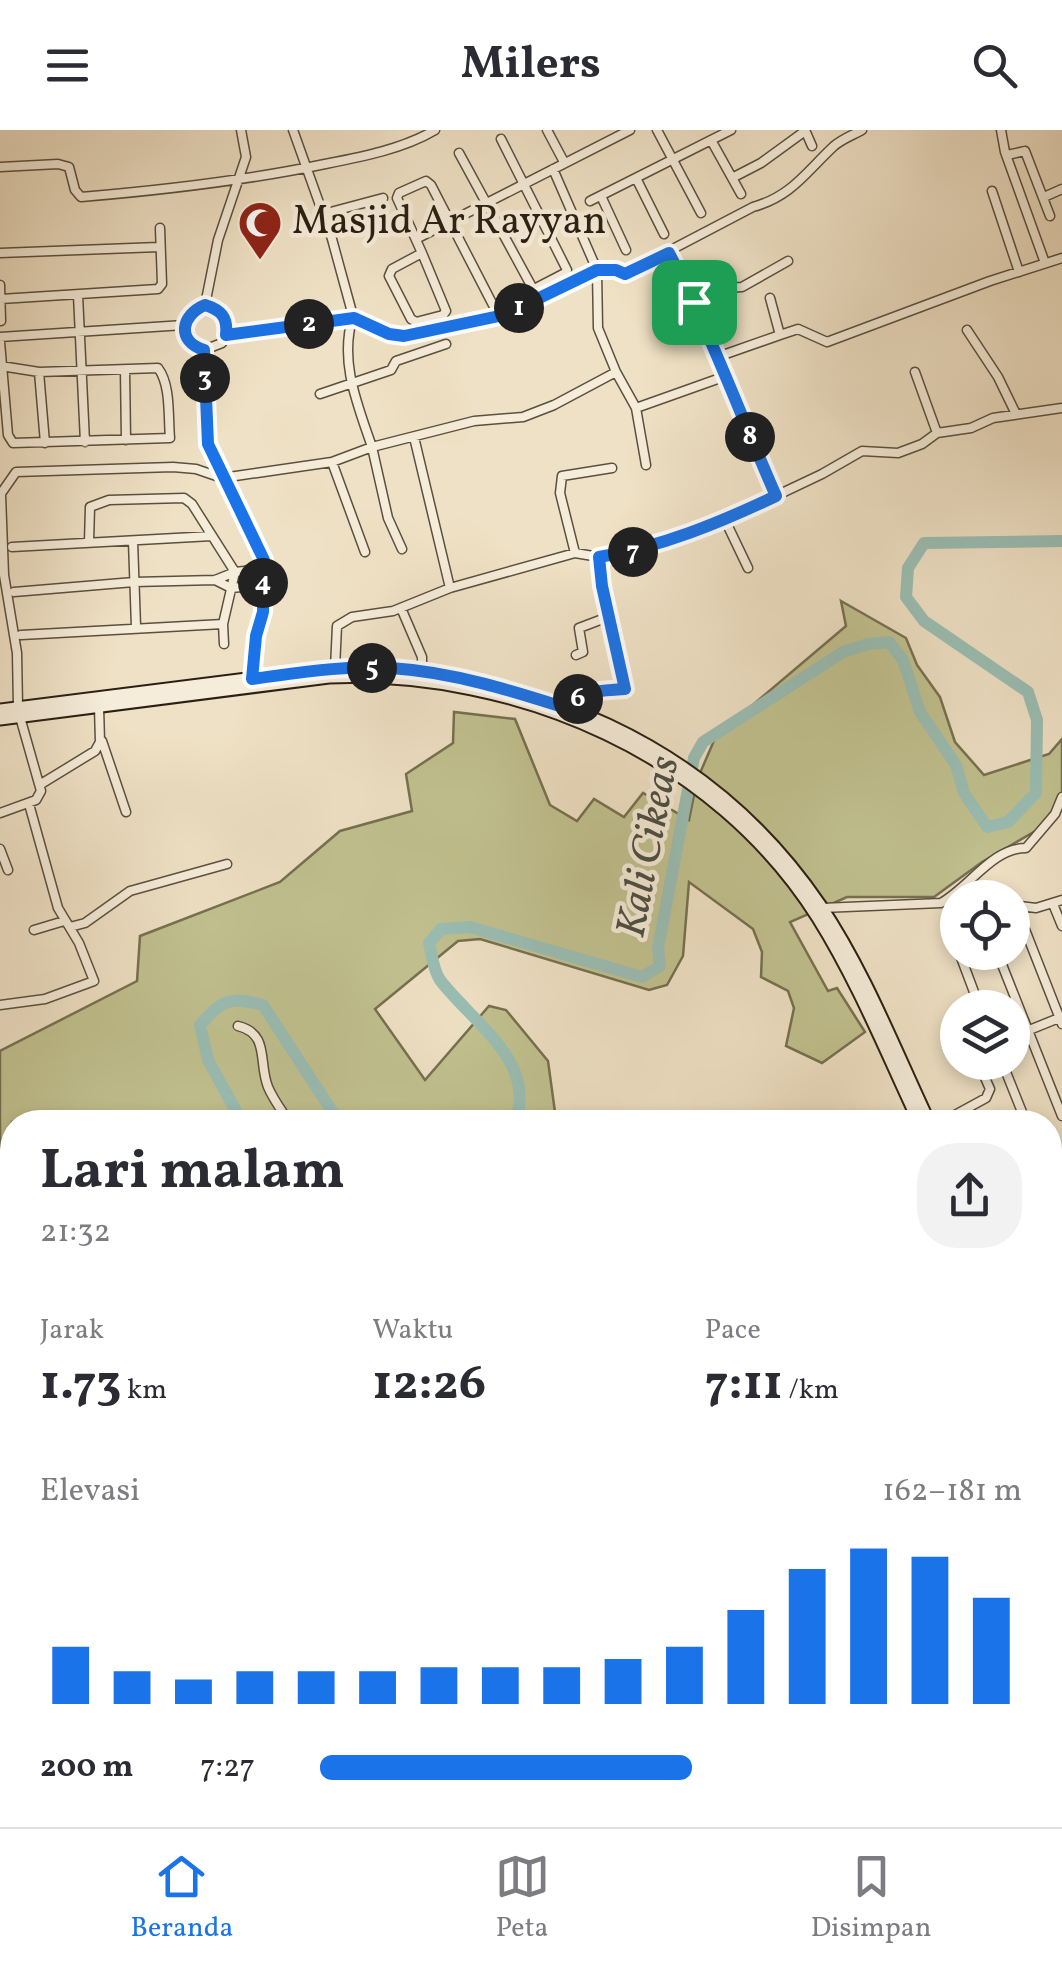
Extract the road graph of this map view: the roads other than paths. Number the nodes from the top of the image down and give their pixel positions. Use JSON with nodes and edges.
{"nodes":[{"id":1,"x":240,"y":130,"type":"edge"},
{"id":2,"x":292,"y":130,"type":"edge"},
{"id":3,"x":547,"y":130,"type":"edge"},
{"id":4,"x":630,"y":130,"type":"edge"},
{"id":5,"x":658,"y":130,"type":"edge"},
{"id":6,"x":730,"y":130,"type":"edge"},
{"id":7,"x":805,"y":130,"type":"edge"},
{"id":8,"x":862,"y":130,"type":"edge"},
{"id":9,"x":1001,"y":130,"type":"edge"},
{"id":10,"x":429,"y":131,"type":"edge"},
{"id":11,"x":501,"y":139,"type":"dead end"},
{"id":12,"x":712,"y":140,"type":"junction"},
{"id":13,"x":812,"y":146,"type":"dead end"},
{"id":14,"x":459,"y":152,"type":"dead end"},
{"id":15,"x":1006,"y":155,"type":"junction"},
{"id":16,"x":672,"y":158,"type":"junction"},
{"id":17,"x":564,"y":162,"type":"junction"},
{"id":18,"x":0,"y":167,"type":"edge"},
{"id":19,"x":306,"y":168,"type":"junction"},
{"id":20,"x":553,"y":169,"type":"junction"},
{"id":21,"x":636,"y":178,"type":"junction"},
{"id":22,"x":732,"y":178,"type":"junction"},
{"id":23,"x":240,"y":181,"type":"junction"},
{"id":24,"x":526,"y":184,"type":"junction"},
{"id":25,"x":1062,"y":189,"type":"edge"},
{"id":26,"x":992,"y":191,"type":"dead end"},
{"id":27,"x":741,"y":194,"type":"dead end"},
{"id":28,"x":602,"y":196,"type":"junction"},
{"id":29,"x":1044,"y":197,"type":"junction"},
{"id":30,"x":382,"y":198,"type":"dead end"},
{"id":31,"x":590,"y":201,"type":"dead end"},
{"id":32,"x":487,"y":204,"type":"junction"},
{"id":33,"x":701,"y":213,"type":"dead end"},
{"id":34,"x":323,"y":214,"type":"junction"},
{"id":35,"x":1050,"y":215,"type":"dead end"},
{"id":36,"x":450,"y":221,"type":"junction"},
{"id":37,"x":160,"y":228,"type":"dead end"},
{"id":38,"x":664,"y":234,"type":"dead end"},
{"id":39,"x":416,"y":238,"type":"junction"},
{"id":40,"x":159,"y":246,"type":"junction"},
{"id":41,"x":626,"y":250,"type":"dead end"},
{"id":42,"x":0,"y":253,"type":"edge"},
{"id":43,"x":669,"y":253,"type":"junction"},
{"id":44,"x":422,"y":254,"type":"junction"},
{"id":45,"x":1062,"y":258,"type":"edge"},
{"id":46,"x":788,"y":261,"type":"dead end"},
{"id":47,"x":1046,"y":263,"type":"junction"},
{"id":48,"x":597,"y":270,"type":"junction"},
{"id":49,"x":1019,"y":272,"type":"junction"},
{"id":50,"x":0,"y":285,"type":"edge"},
{"id":51,"x":533,"y":289,"type":"junction"},
{"id":52,"x":724,"y":294,"type":"dead end"},
{"id":53,"x":78,"y":295,"type":"junction"},
{"id":54,"x":770,"y":298,"type":"dead end"},
{"id":55,"x":1,"y":299,"type":"edge"},
{"id":56,"x":205,"y":305,"type":"junction"},
{"id":57,"x":696,"y":305,"type":"junction"},
{"id":58,"x":354,"y":318,"type":"junction"},
{"id":59,"x":2,"y":321,"type":"edge"},
{"id":60,"x":184,"y":326,"type":"junction"},
{"id":61,"x":967,"y":330,"type":"dead end"},
{"id":62,"x":80,"y":333,"type":"junction"},
{"id":63,"x":780,"y":334,"type":"junction"},
{"id":64,"x":226,"y":335,"type":"junction"},
{"id":65,"x":0,"y":339,"type":"edge"},
{"id":66,"x":446,"y":344,"type":"dead end"},
{"id":67,"x":204,"y":350,"type":"junction"},
{"id":68,"x":720,"y":356,"type":"junction"},
{"id":69,"x":1,"y":366,"type":"edge"},
{"id":70,"x":125,"y":370,"type":"junction"},
{"id":71,"x":83,"y":371,"type":"junction"},
{"id":72,"x":38,"y":372,"type":"junction"},
{"id":73,"x":616,"y":372,"type":"junction"},
{"id":74,"x":916,"y":372,"type":"dead end"},
{"id":75,"x":726,"y":376,"type":"junction"},
{"id":76,"x":350,"y":382,"type":"junction"},
{"id":77,"x":320,"y":394,"type":"dead end"},
{"id":78,"x":636,"y":408,"type":"junction"},
{"id":79,"x":1062,"y":408,"type":"edge"},
{"id":80,"x":1016,"y":414,"type":"junction"},
{"id":81,"x":937,"y":433,"type":"junction"},
{"id":82,"x":414,"y":437,"type":"junction"},
{"id":83,"x":126,"y":440,"type":"junction"},
{"id":84,"x":86,"y":442,"type":"junction"},
{"id":85,"x":44,"y":443,"type":"junction"},
{"id":86,"x":372,"y":446,"type":"junction"},
{"id":87,"x":212,"y":455,"type":"junction"},
{"id":88,"x":332,"y":462,"type":"junction"},
{"id":89,"x":646,"y":465,"type":"dead end"},
{"id":90,"x":612,"y":468,"type":"dead end"},
{"id":91,"x":196,"y":469,"type":"junction"},
{"id":92,"x":222,"y":478,"type":"junction"},
{"id":93,"x":1,"y":495,"type":"edge"},
{"id":94,"x":776,"y":496,"type":"junction"},
{"id":95,"x":725,"y":520,"type":"junction"},
{"id":96,"x":212,"y":536,"type":"junction"},
{"id":97,"x":133,"y":540,"type":"junction"},
{"id":98,"x":89,"y":542,"type":"junction"},
{"id":99,"x":12,"y":547,"type":"dead end"},
{"id":100,"x":402,"y":549,"type":"dead end"},
{"id":101,"x":365,"y":552,"type":"dead end"},
{"id":102,"x":576,"y":553,"type":"junction"},
{"id":103,"x":599,"y":557,"type":"junction"},
{"id":104,"x":748,"y":568,"type":"dead end"},
{"id":105,"x":263,"y":569,"type":"junction"},
{"id":106,"x":235,"y":572,"type":"junction"},
{"id":107,"x":2,"y":575,"type":"edge"},
{"id":108,"x":214,"y":580,"type":"junction"},
{"id":109,"x":134,"y":582,"type":"junction"},
{"id":110,"x":263,"y":585,"type":"junction"},
{"id":111,"x":231,"y":588,"type":"junction"},
{"id":112,"x":450,"y":588,"type":"junction"},
{"id":113,"x":14,"y":592,"type":"dead end"},
{"id":114,"x":401,"y":608,"type":"junction"},
{"id":115,"x":608,"y":617,"type":"junction"},
{"id":116,"x":223,"y":624,"type":"junction"},
{"id":117,"x":136,"y":626,"type":"junction"},
{"id":118,"x":21,"y":635,"type":"dead end"},
{"id":119,"x":224,"y":644,"type":"dead end"},
{"id":120,"x":576,"y":656,"type":"dead end"},
{"id":121,"x":336,"y":668,"type":"junction"},
{"id":122,"x":428,"y":676,"type":"junction"},
{"id":123,"x":252,"y":679,"type":"junction"},
{"id":124,"x":99,"y":707,"type":"junction"},
{"id":125,"x":0,"y":710,"type":"edge"},
{"id":126,"x":572,"y":710,"type":"junction"},
{"id":127,"x":19,"y":712,"type":"junction"},
{"id":128,"x":0,"y":719,"type":"edge"},
{"id":129,"x":100,"y":737,"type":"junction"},
{"id":130,"x":660,"y":756,"type":"junction"},
{"id":131,"x":41,"y":784,"type":"junction"},
{"id":132,"x":1062,"y":797,"type":"edge"},
{"id":133,"x":722,"y":800,"type":"junction"},
{"id":134,"x":29,"y":804,"type":"junction"},
{"id":135,"x":126,"y":812,"type":"dead end"},
{"id":136,"x":0,"y":813,"type":"edge"},
{"id":137,"x":0,"y":849,"type":"edge"},
{"id":138,"x":227,"y":864,"type":"dead end"},
{"id":139,"x":8,"y":870,"type":"dead end"},
{"id":140,"x":1058,"y":902,"type":"edge"},
{"id":141,"x":1030,"y":907,"type":"edge"},
{"id":142,"x":822,"y":908,"type":"junction"},
{"id":143,"x":67,"y":924,"type":"junction"},
{"id":144,"x":1062,"y":926,"type":"edge"},
{"id":145,"x":34,"y":930,"type":"dead end"},
{"id":146,"x":1030,"y":944,"type":"edge"},
{"id":147,"x":0,"y":1005,"type":"edge"},
{"id":148,"x":1061,"y":1021,"type":"edge"},
{"id":149,"x":238,"y":1026,"type":"dead end"},
{"id":150,"x":1030,"y":1030,"type":"edge"},
{"id":151,"x":1030,"y":1038,"type":"edge"},
{"id":152,"x":986,"y":1080,"type":"edge"},
{"id":153,"x":1009,"y":1080,"type":"edge"},
{"id":154,"x":282,"y":1110,"type":"edge"},
{"id":155,"x":913,"y":1110,"type":"edge"},
{"id":156,"x":923,"y":1110,"type":"edge"},
{"id":157,"x":964,"y":1110,"type":"edge"},
{"id":158,"x":1021,"y":1110,"type":"edge"},
{"id":159,"x":1060,"y":1110,"type":"edge"}],
"edges":[{"from":1,"to":23,"type":"street"},
{"from":2,"to":19,"type":"street"},
{"from":3,"to":17,"type":"street"},
{"from":4,"to":17,"type":"street"},
{"from":5,"to":16,"type":"street"},
{"from":6,"to":12,"type":"street"},
{"from":7,"to":13,"type":"street"},
{"from":7,"to":22,"type":"street"},
{"from":8,"to":43,"type":"street"},
{"from":9,"to":15,"type":"street"},
{"from":10,"to":19,"type":"street"},
{"from":11,"to":24,"type":"street"},
{"from":12,"to":16,"type":"street"},
{"from":12,"to":22,"type":"street"},
{"from":14,"to":32,"type":"street"},
{"from":15,"to":29,"type":"street"},
{"from":15,"to":47,"type":"street"},
{"from":16,"to":21,"type":"street"},
{"from":16,"to":33,"type":"street"},
{"from":17,"to":20,"type":"street"},
{"from":18,"to":23,"type":"street"},
{"from":19,"to":23,"type":"street"},
{"from":19,"to":34,"type":"street"},
{"from":20,"to":24,"type":"street"},
{"from":20,"to":48,"type":"street"},
{"from":21,"to":28,"type":"street"},
{"from":21,"to":38,"type":"street"},
{"from":22,"to":27,"type":"street"},
{"from":23,"to":56,"type":"street"},
{"from":24,"to":32,"type":"street"},
{"from":24,"to":51,"type":"street"},
{"from":25,"to":29,"type":"street"},
{"from":26,"to":49,"type":"street"},
{"from":28,"to":31,"type":"street"},
{"from":28,"to":41,"type":"street"},
{"from":29,"to":35,"type":"street"},
{"from":30,"to":34,"type":"street"},
{"from":32,"to":36,"type":"street"},
{"from":32,"to":51,"type":"street"},
{"from":34,"to":58,"type":"street"},
{"from":36,"to":39,"type":"street"},
{"from":36,"to":39,"type":"street"},
{"from":36,"to":51,"type":"street"},
{"from":37,"to":40,"type":"street"},
{"from":39,"to":44,"type":"street"},
{"from":40,"to":42,"type":"street"},
{"from":40,"to":53,"type":"street"},
{"from":43,"to":48,"type":"street"},
{"from":43,"to":57,"type":"street"},
{"from":44,"to":44,"type":"street"},
{"from":45,"to":47,"type":"street"},
{"from":46,"to":57,"type":"street"},
{"from":47,"to":49,"type":"street"},
{"from":48,"to":58,"type":"street"},
{"from":48,"to":73,"type":"street"},
{"from":49,"to":63,"type":"street"},
{"from":50,"to":55,"type":"street"},
{"from":52,"to":57,"type":"street"},
{"from":53,"to":55,"type":"street"},
{"from":53,"to":62,"type":"street"},
{"from":54,"to":63,"type":"street"},
{"from":55,"to":59,"type":"street"},
{"from":56,"to":60,"type":"street"},
{"from":56,"to":64,"type":"street"},
{"from":57,"to":68,"type":"street"},
{"from":58,"to":64,"type":"street"},
{"from":58,"to":76,"type":"street"},
{"from":60,"to":62,"type":"street"},
{"from":60,"to":67,"type":"street"},
{"from":61,"to":80,"type":"street"},
{"from":62,"to":65,"type":"street"},
{"from":62,"to":71,"type":"street"},
{"from":63,"to":68,"type":"street"},
{"from":64,"to":67,"type":"street"},
{"from":65,"to":69,"type":"street"},
{"from":66,"to":76,"type":"street"},
{"from":67,"to":87,"type":"street"},
{"from":68,"to":75,"type":"street"},
{"from":69,"to":72,"type":"street"},
{"from":69,"to":85,"type":"street"},
{"from":70,"to":71,"type":"street"},
{"from":70,"to":83,"type":"street"},
{"from":70,"to":83,"type":"street"},
{"from":71,"to":72,"type":"street"},
{"from":71,"to":84,"type":"street"},
{"from":72,"to":85,"type":"street"},
{"from":73,"to":78,"type":"street"},
{"from":73,"to":82,"type":"street"},
{"from":74,"to":81,"type":"street"},
{"from":75,"to":78,"type":"street"},
{"from":75,"to":94,"type":"street"},
{"from":76,"to":77,"type":"street"},
{"from":76,"to":86,"type":"street"},
{"from":78,"to":89,"type":"street"},
{"from":79,"to":80,"type":"street"},
{"from":80,"to":81,"type":"street"},
{"from":81,"to":94,"type":"street"},
{"from":82,"to":86,"type":"street"},
{"from":82,"to":112,"type":"street"},
{"from":83,"to":84,"type":"street"},
{"from":84,"to":85,"type":"street"},
{"from":86,"to":88,"type":"street"},
{"from":86,"to":100,"type":"street"},
{"from":87,"to":91,"type":"street"},
{"from":87,"to":92,"type":"street"},
{"from":88,"to":92,"type":"street"},
{"from":88,"to":101,"type":"street"},
{"from":90,"to":102,"type":"street"},
{"from":91,"to":92,"type":"street"},
{"from":91,"to":93,"type":"street"},
{"from":92,"to":105,"type":"street"},
{"from":93,"to":107,"type":"street"},
{"from":94,"to":95,"type":"street"},
{"from":95,"to":103,"type":"street"},
{"from":95,"to":104,"type":"street"},
{"from":96,"to":97,"type":"street"},
{"from":96,"to":98,"type":"street"},
{"from":96,"to":106,"type":"street"},
{"from":97,"to":98,"type":"street"},
{"from":97,"to":109,"type":"street"},
{"from":98,"to":99,"type":"street"},
{"from":102,"to":103,"type":"street"},
{"from":102,"to":112,"type":"street"},
{"from":103,"to":115,"type":"street"},
{"from":105,"to":106,"type":"street"},
{"from":105,"to":110,"type":"street"},
{"from":106,"to":108,"type":"street"},
{"from":106,"to":111,"type":"street"},
{"from":107,"to":127,"type":"street"},
{"from":108,"to":109,"type":"street"},
{"from":108,"to":111,"type":"street"},
{"from":109,"to":113,"type":"street"},
{"from":109,"to":117,"type":"street"},
{"from":110,"to":111,"type":"street"},
{"from":110,"to":123,"type":"street"},
{"from":111,"to":116,"type":"street"},
{"from":112,"to":114,"type":"street"},
{"from":114,"to":121,"type":"street"},
{"from":114,"to":122,"type":"street"},
{"from":115,"to":120,"type":"street"},
{"from":115,"to":126,"type":"street"},
{"from":116,"to":117,"type":"street"},
{"from":116,"to":119,"type":"street"},
{"from":117,"to":118,"type":"street"},
{"from":121,"to":122,"type":"main road"},
{"from":121,"to":123,"type":"main road"},
{"from":122,"to":124,"type":"main road"},
{"from":122,"to":126,"type":"main road"},
{"from":122,"to":130,"type":"main road"},
{"from":123,"to":127,"type":"main road"},
{"from":124,"to":127,"type":"main road"},
{"from":124,"to":129,"type":"street"},
{"from":125,"to":127,"type":"main road"},
{"from":126,"to":130,"type":"main road"},
{"from":127,"to":128,"type":"main road"},
{"from":127,"to":131,"type":"street"},
{"from":129,"to":131,"type":"street"},
{"from":129,"to":135,"type":"street"},
{"from":130,"to":133,"type":"main road"},
{"from":131,"to":134,"type":"street"},
{"from":132,"to":142,"type":"street"},
{"from":133,"to":142,"type":"main road"},
{"from":133,"to":155,"type":"main road"},
{"from":134,"to":136,"type":"street"},
{"from":134,"to":143,"type":"street"},
{"from":137,"to":139,"type":"street"},
{"from":138,"to":143,"type":"street"},
{"from":140,"to":141,"type":"street"},
{"from":140,"to":144,"type":"street"},
{"from":142,"to":156,"type":"main road"},
{"from":143,"to":145,"type":"street"},
{"from":143,"to":147,"type":"street"},
{"from":146,"to":148,"type":"street"},
{"from":148,"to":150,"type":"street"},
{"from":149,"to":154,"type":"street"},
{"from":151,"to":159,"type":"street"},
{"from":152,"to":157,"type":"street"},
{"from":153,"to":158,"type":"street"}]}
